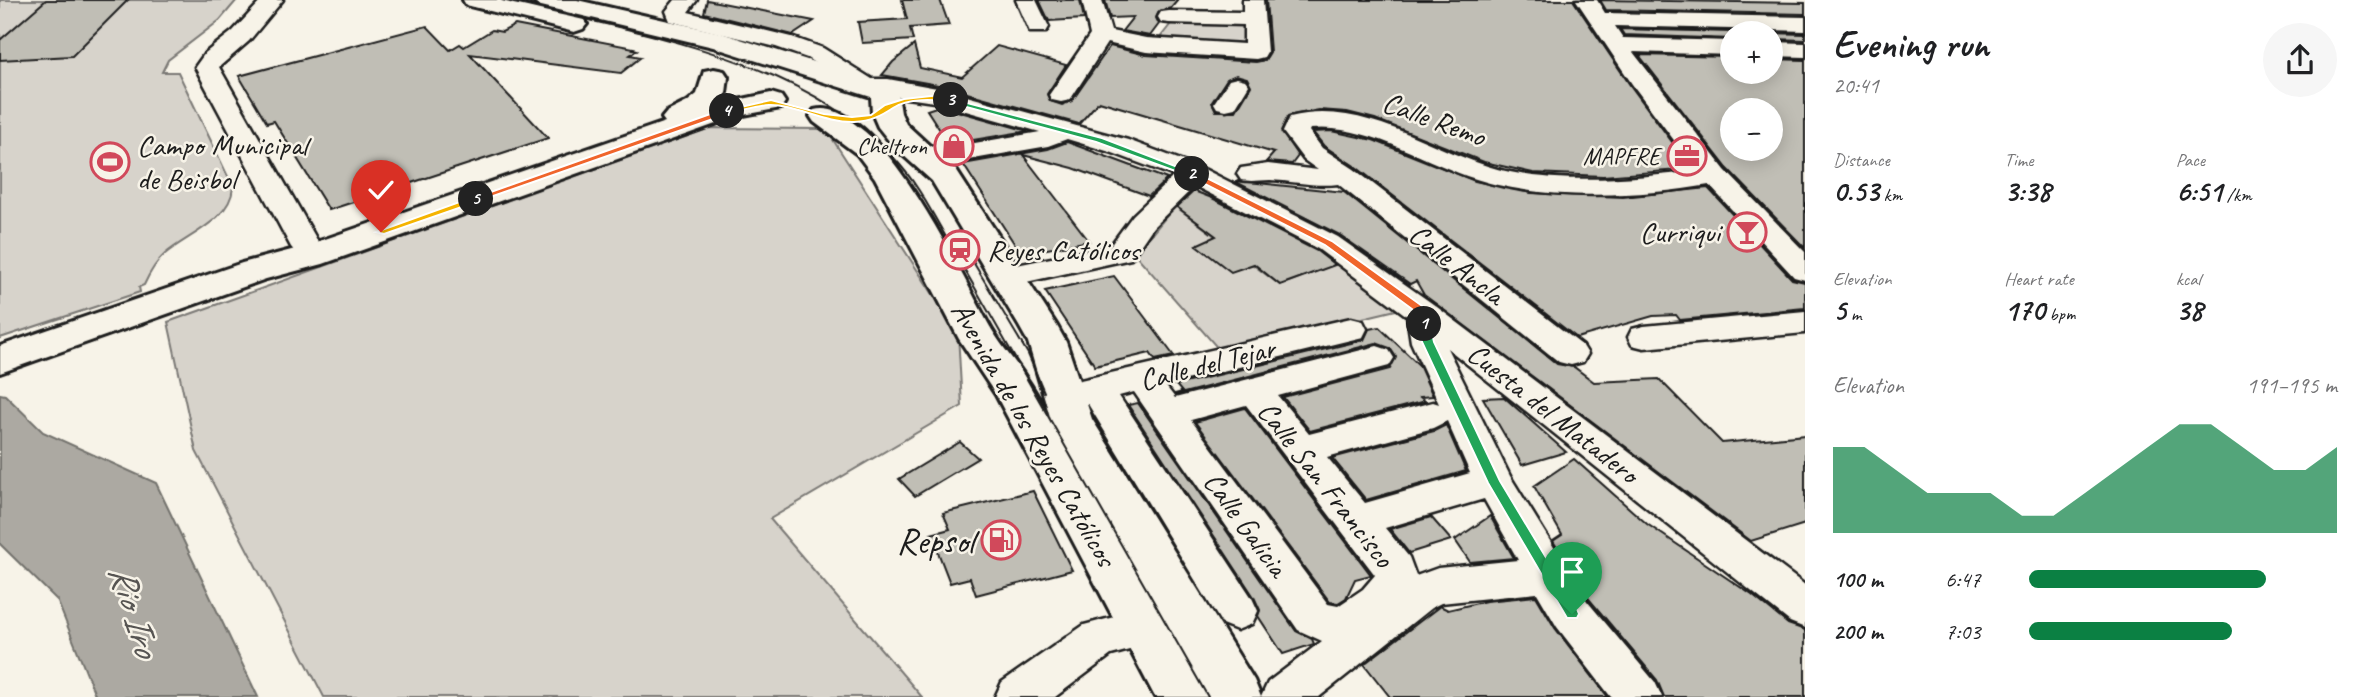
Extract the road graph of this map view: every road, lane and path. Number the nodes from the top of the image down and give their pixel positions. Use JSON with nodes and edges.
{"nodes":[{"id":1,"x":273,"y":0,"type":"edge"},
{"id":2,"x":475,"y":0,"type":"edge"},
{"id":3,"x":547,"y":0,"type":"edge"},
{"id":4,"x":687,"y":0,"type":"edge"},
{"id":5,"x":1026,"y":0,"type":"edge"},
{"id":6,"x":1092,"y":0,"type":"edge"},
{"id":7,"x":1164,"y":8,"type":"edge"},
{"id":8,"x":1253,"y":9,"type":"edge"},
{"id":9,"x":1592,"y":9,"type":"edge"},
{"id":10,"x":1805,"y":24,"type":"edge"},
{"id":11,"x":1038,"y":27,"type":"dead end"},
{"id":12,"x":1101,"y":35,"type":"junction"},
{"id":13,"x":1616,"y":44,"type":"junction"},
{"id":14,"x":1146,"y":45,"type":"junction"},
{"id":15,"x":1720,"y":48,"type":"edge"},
{"id":16,"x":1783,"y":49,"type":"edge"},
{"id":17,"x":1805,"y":50,"type":"edge"},
{"id":18,"x":783,"y":60,"type":"junction"},
{"id":19,"x":714,"y":75,"type":"junction"},
{"id":20,"x":1061,"y":95,"type":"dead end"},
{"id":21,"x":876,"y":97,"type":"junction"},
{"id":22,"x":771,"y":102,"type":"junction"},
{"id":23,"x":824,"y":116,"type":"junction"},
{"id":24,"x":1064,"y":131,"type":"junction"},
{"id":25,"x":919,"y":153,"type":"junction"},
{"id":26,"x":1192,"y":174,"type":"junction"},
{"id":27,"x":1251,"y":174,"type":"dead end"},
{"id":28,"x":1344,"y":174,"type":"junction"},
{"id":29,"x":1715,"y":176,"type":"junction"},
{"id":30,"x":306,"y":247,"type":"junction"},
{"id":31,"x":1805,"y":270,"type":"edge"},
{"id":32,"x":254,"y":271,"type":"junction"},
{"id":33,"x":1008,"y":276,"type":"junction"},
{"id":34,"x":1422,"y":311,"type":"junction"},
{"id":35,"x":1805,"y":322,"type":"edge"},
{"id":36,"x":1351,"y":329,"type":"dead end"},
{"id":37,"x":1644,"y":337,"type":"dead end"},
{"id":38,"x":1571,"y":354,"type":"dead end"},
{"id":39,"x":1377,"y":358,"type":"dead end"},
{"id":40,"x":0,"y":360,"type":"edge"},
{"id":41,"x":1143,"y":380,"type":"junction"},
{"id":42,"x":1254,"y":390,"type":"junction"},
{"id":43,"x":1080,"y":394,"type":"junction"},
{"id":44,"x":1167,"y":413,"type":"junction"},
{"id":45,"x":1433,"y":415,"type":"dead end"},
{"id":46,"x":1301,"y":450,"type":"junction"},
{"id":47,"x":1477,"y":486,"type":"dead end"},
{"id":48,"x":1356,"y":521,"type":"junction"},
{"id":49,"x":1550,"y":574,"type":"junction"},
{"id":50,"x":1369,"y":609,"type":"joint"},
{"id":51,"x":1805,"y":609,"type":"edge"},
{"id":52,"x":1237,"y":611,"type":"dead end"},
{"id":53,"x":1144,"y":628,"type":"junction"},
{"id":54,"x":1018,"y":697,"type":"edge"},
{"id":55,"x":1183,"y":697,"type":"edge"},
{"id":56,"x":1234,"y":697,"type":"edge"},
{"id":57,"x":1284,"y":697,"type":"edge"},
{"id":58,"x":1639,"y":697,"type":"edge"}],
"edges":[{"from":1,"to":30,"type":"street"},
{"from":2,"to":19,"type":"main road"},
{"from":3,"to":18,"type":"main road"},
{"from":4,"to":21,"type":"street"},
{"from":5,"to":11,"type":"street"},
{"from":6,"to":12,"type":"street"},
{"from":7,"to":8,"type":"street"},
{"from":7,"to":14,"type":"street"},
{"from":8,"to":14,"type":"street"},
{"from":9,"to":10,"type":"street"},
{"from":9,"to":13,"type":"street"},
{"from":12,"to":14,"type":"street"},
{"from":12,"to":20,"type":"street"},
{"from":13,"to":15,"type":"street"},
{"from":13,"to":29,"type":"street"},
{"from":16,"to":17,"type":"street"},
{"from":18,"to":19,"type":"main road"},
{"from":18,"to":21,"type":"main road"},
{"from":19,"to":22,"type":"main road"},
{"from":19,"to":30,"type":"main road"},
{"from":21,"to":23,"type":"main road"},
{"from":21,"to":24,"type":"street","name":"Cuesta del Matadero"},
{"from":21,"to":25,"type":"main road","name":"Avenida de los Reyes Católicos"},
{"from":22,"to":23,"type":"main road"},
{"from":22,"to":32,"type":"main road"},
{"from":23,"to":53,"type":"main road","name":"Avenida de los Reyes Católicos"},
{"from":24,"to":25,"type":"street"},
{"from":24,"to":26,"type":"street","name":"Cuesta del Matadero"},
{"from":25,"to":33,"type":"main road","name":"Avenida de los Reyes Católicos"},
{"from":26,"to":33,"type":"street"},
{"from":26,"to":34,"type":"street","name":"Cuesta del Matadero"},
{"from":27,"to":28,"type":"street"},
{"from":28,"to":29,"type":"street","name":"Calle Remo"},
{"from":28,"to":38,"type":"street","name":"Calle Ancla"},
{"from":29,"to":31,"type":"street"},
{"from":30,"to":32,"type":"main road"},
{"from":32,"to":40,"type":"main road"},
{"from":33,"to":43,"type":"main road","name":"Avenida de los Reyes Católicos"},
{"from":34,"to":49,"type":"street"},
{"from":34,"to":51,"type":"street","name":"Cuesta del Matadero"},
{"from":35,"to":37,"type":"street"},
{"from":36,"to":41,"type":"street","name":"Calle del Tejar"},
{"from":39,"to":42,"type":"street"},
{"from":41,"to":43,"type":"street","name":"Calle del Tejar"},
{"from":41,"to":44,"type":"street","name":"Calle Galicia"},
{"from":42,"to":44,"type":"street"},
{"from":42,"to":46,"type":"street","name":"Calle San Francisco"},
{"from":43,"to":52,"type":"street"},
{"from":43,"to":56,"type":"main road","name":"Avenida de los Reyes Católicos"},
{"from":44,"to":50,"type":"street","name":"Calle Galicia"},
{"from":45,"to":46,"type":"street"},
{"from":46,"to":48,"type":"street","name":"Calle San Francisco"},
{"from":47,"to":48,"type":"street"},
{"from":48,"to":50,"type":"street","name":"Calle San Francisco"},
{"from":49,"to":57,"type":"street"},
{"from":49,"to":58,"type":"street"},
{"from":53,"to":54,"type":"street"},
{"from":53,"to":55,"type":"main road","name":"Avenida de los Reyes Católicos"}]}
